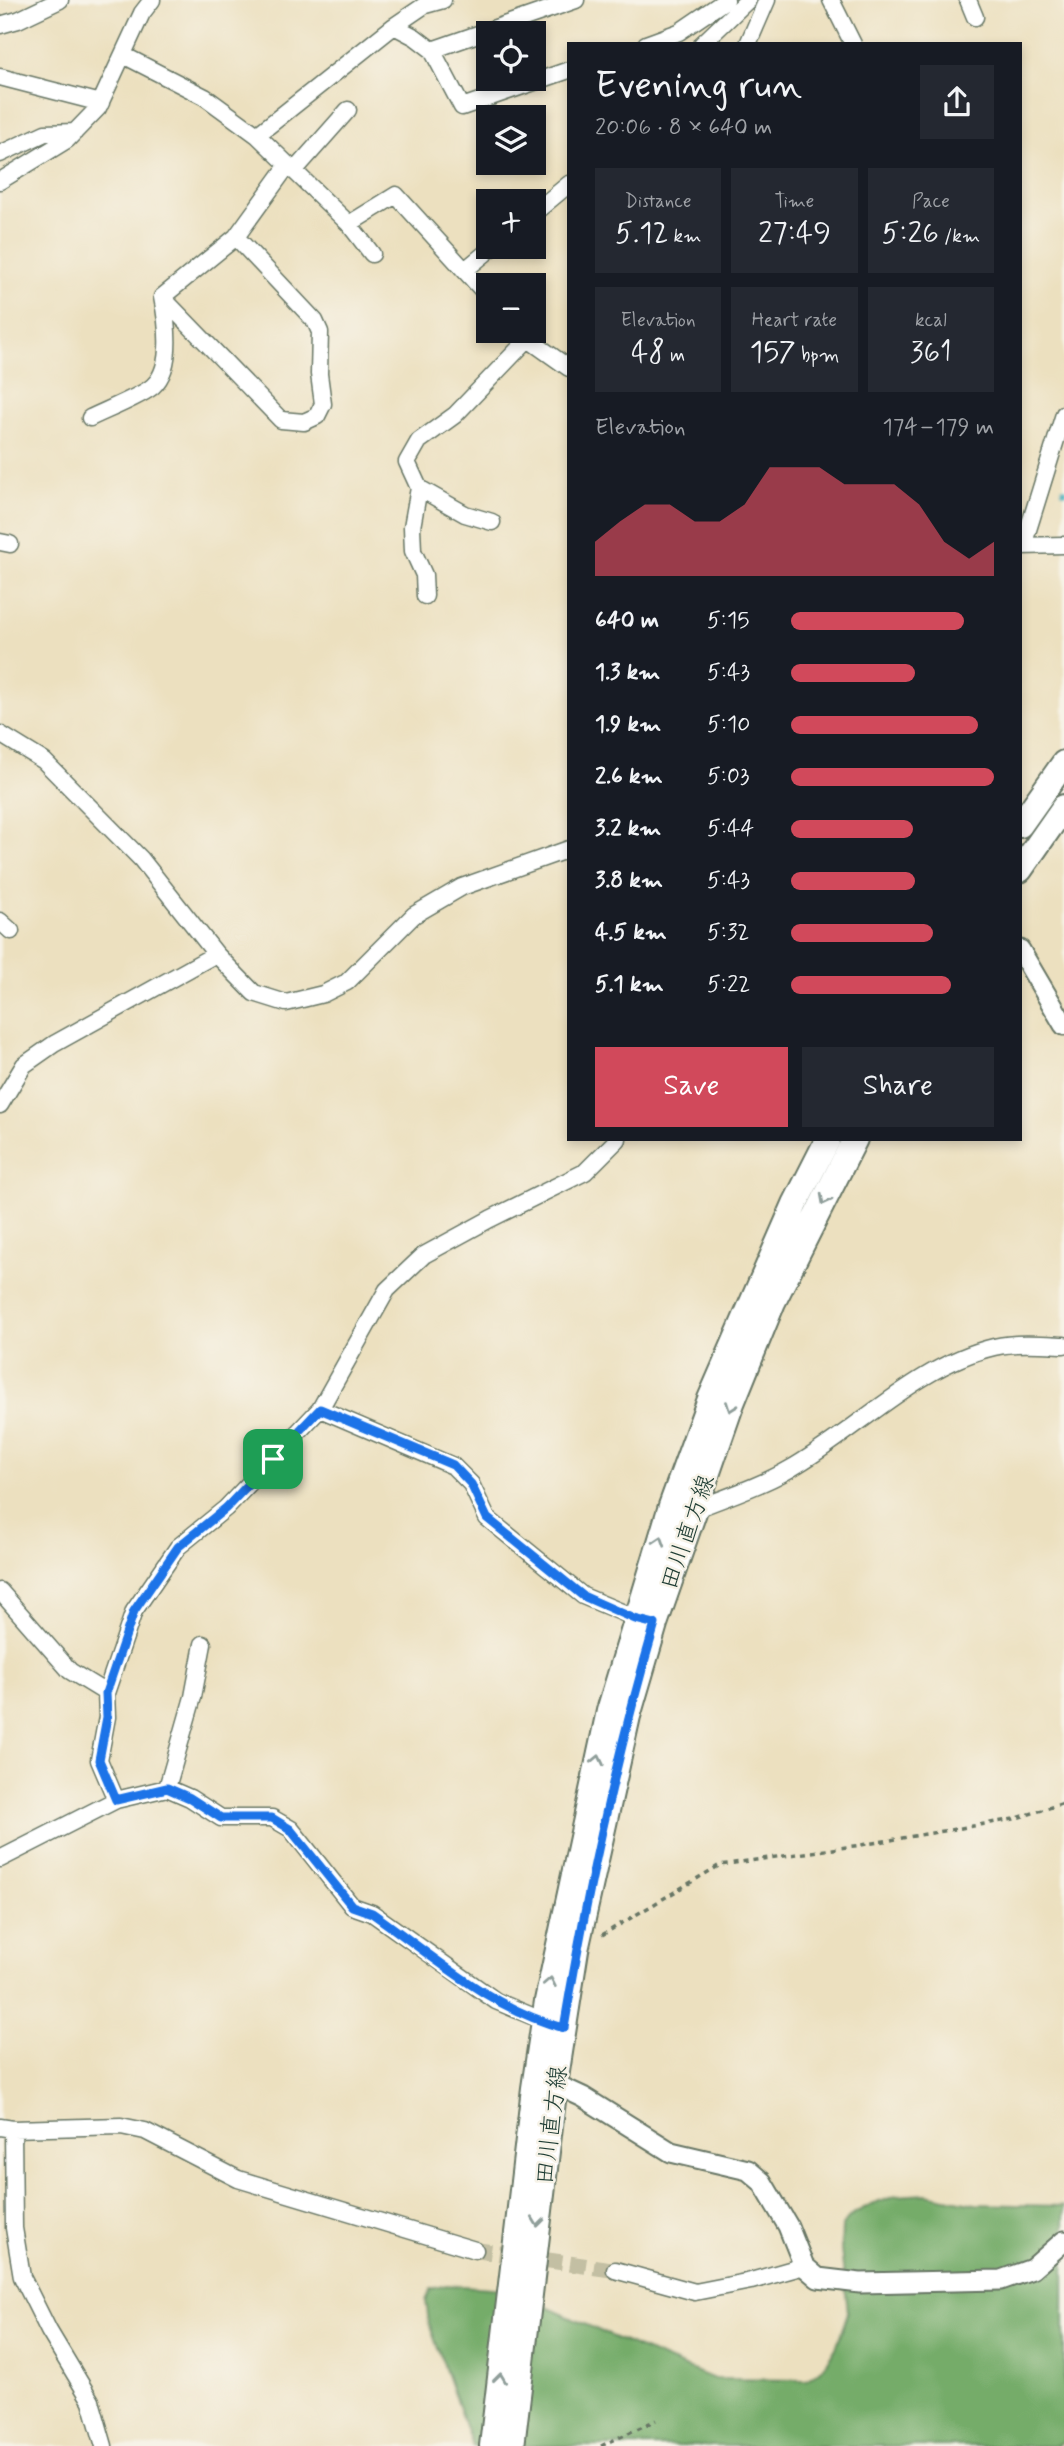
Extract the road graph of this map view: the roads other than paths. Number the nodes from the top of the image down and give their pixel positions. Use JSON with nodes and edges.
{"nodes":[{"id":1,"x":60,"y":0,"type":"edge"},
{"id":2,"x":152,"y":0,"type":"edge"},
{"id":3,"x":443,"y":0,"type":"edge"},
{"id":4,"x":576,"y":0,"type":"edge"},
{"id":5,"x":726,"y":0,"type":"edge"},
{"id":6,"x":748,"y":0,"type":"edge"},
{"id":7,"x":766,"y":0,"type":"edge"},
{"id":8,"x":831,"y":0,"type":"edge"},
{"id":9,"x":968,"y":0,"type":"edge"},
{"id":10,"x":975,"y":17,"type":"dead end"},
{"id":11,"x":0,"y":25,"type":"edge"},
{"id":12,"x":394,"y":26,"type":"junction"},
{"id":13,"x":652,"y":42,"type":"edge"},
{"id":14,"x":704,"y":42,"type":"edge"},
{"id":15,"x":749,"y":42,"type":"edge"},
{"id":16,"x":852,"y":42,"type":"edge"},
{"id":17,"x":432,"y":50,"type":"junction"},
{"id":18,"x":123,"y":55,"type":"junction"},
{"id":19,"x":567,"y":71,"type":"edge"},
{"id":20,"x":0,"y":78,"type":"edge"},
{"id":21,"x":101,"y":103,"type":"junction"},
{"id":22,"x":348,"y":110,"type":"dead end"},
{"id":23,"x":75,"y":132,"type":"junction"},
{"id":24,"x":257,"y":135,"type":"junction"},
{"id":25,"x":0,"y":153,"type":"edge"},
{"id":26,"x":291,"y":168,"type":"junction"},
{"id":27,"x":0,"y":181,"type":"edge"},
{"id":28,"x":567,"y":186,"type":"edge"},
{"id":29,"x":546,"y":203,"type":"edge"},
{"id":30,"x":349,"y":224,"type":"junction"},
{"id":31,"x":236,"y":237,"type":"junction"},
{"id":32,"x":372,"y":254,"type":"dead end"},
{"id":33,"x":478,"y":259,"type":"edge"},
{"id":34,"x":465,"y":270,"type":"junction"},
{"id":35,"x":476,"y":282,"type":"edge"},
{"id":36,"x":162,"y":297,"type":"junction"},
{"id":37,"x":517,"y":343,"type":"edge"},
{"id":38,"x":535,"y":343,"type":"edge"},
{"id":39,"x":567,"y":367,"type":"edge"},
{"id":40,"x":1064,"y":414,"type":"edge"},
{"id":41,"x":90,"y":418,"type":"dead end"},
{"id":42,"x":419,"y":488,"type":"junction"},
{"id":43,"x":492,"y":522,"type":"dead end"},
{"id":44,"x":1064,"y":545,"type":"edge"},
{"id":45,"x":1022,"y":546,"type":"edge"},
{"id":46,"x":425,"y":596,"type":"dead end"},
{"id":47,"x":0,"y":734,"type":"edge"},
{"id":48,"x":1064,"y":763,"type":"edge"},
{"id":49,"x":1064,"y":807,"type":"edge"},
{"id":50,"x":1022,"y":822,"type":"edge"},
{"id":51,"x":567,"y":850,"type":"edge"},
{"id":52,"x":1022,"y":867,"type":"edge"},
{"id":53,"x":1022,"y":953,"type":"edge"},
{"id":54,"x":216,"y":954,"type":"junction"},
{"id":55,"x":1064,"y":1025,"type":"edge"},
{"id":56,"x":0,"y":1105,"type":"edge"},
{"id":57,"x":616,"y":1141,"type":"edge"},
{"id":58,"x":827,"y":1141,"type":"edge"},
{"id":59,"x":854,"y":1141,"type":"edge"},
{"id":60,"x":1064,"y":1345,"type":"edge"},
{"id":61,"x":320,"y":1409,"type":"junction"},
{"id":62,"x":694,"y":1510,"type":"junction"},
{"id":63,"x":0,"y":1591,"type":"edge"},
{"id":64,"x":645,"y":1621,"type":"junction"},
{"id":65,"x":203,"y":1644,"type":"dead end"},
{"id":66,"x":106,"y":1693,"type":"junction"},
{"id":67,"x":167,"y":1788,"type":"junction"},
{"id":68,"x":116,"y":1800,"type":"junction"},
{"id":69,"x":0,"y":1859,"type":"edge"},
{"id":70,"x":554,"y":2025,"type":"junction"},
{"id":71,"x":555,"y":2084,"type":"junction"},
{"id":72,"x":7,"y":2128,"type":"edge"},
{"id":73,"x":1064,"y":2241,"type":"edge"},
{"id":74,"x":475,"y":2250,"type":"tunnel mouth"},
{"id":75,"x":804,"y":2266,"type":"junction"},
{"id":76,"x":615,"y":2270,"type":"tunnel mouth"},
{"id":77,"x":104,"y":2446,"type":"edge"},
{"id":78,"x":492,"y":2446,"type":"edge"},
{"id":79,"x":512,"y":2446,"type":"edge"}],
"edges":[{"from":1,"to":11,"type":"street"},
{"from":2,"to":18,"type":"street"},
{"from":3,"to":12,"type":"street"},
{"from":4,"to":17,"type":"street"},
{"from":5,"to":13,"type":"street"},
{"from":6,"to":14,"type":"street"},
{"from":7,"to":15,"type":"street"},
{"from":8,"to":16,"type":"street"},
{"from":9,"to":10,"type":"street"},
{"from":12,"to":17,"type":"street"},
{"from":12,"to":24,"type":"street"},
{"from":17,"to":19,"type":"street"},
{"from":18,"to":21,"type":"street"},
{"from":18,"to":24,"type":"street"},
{"from":20,"to":21,"type":"street"},
{"from":21,"to":23,"type":"street"},
{"from":22,"to":26,"type":"street"},
{"from":23,"to":25,"type":"street"},
{"from":23,"to":27,"type":"street"},
{"from":24,"to":26,"type":"street"},
{"from":26,"to":30,"type":"street"},
{"from":26,"to":31,"type":"street"},
{"from":28,"to":29,"type":"street"},
{"from":30,"to":32,"type":"street"},
{"from":30,"to":34,"type":"street"},
{"from":31,"to":36,"type":"street"},
{"from":31,"to":36,"type":"street"},
{"from":33,"to":34,"type":"street"},
{"from":34,"to":35,"type":"street"},
{"from":36,"to":41,"type":"street"},
{"from":37,"to":42,"type":"street"},
{"from":38,"to":39,"type":"street"},
{"from":40,"to":45,"type":"street"},
{"from":42,"to":43,"type":"street"},
{"from":42,"to":46,"type":"street"},
{"from":44,"to":45,"type":"street"},
{"from":47,"to":54,"type":"street"},
{"from":48,"to":50,"type":"main road"},
{"from":49,"to":52,"type":"main road"},
{"from":51,"to":54,"type":"street"},
{"from":53,"to":55,"type":"street"},
{"from":54,"to":56,"type":"street"},
{"from":57,"to":61,"type":"street"},
{"from":64,"to":58,"type":"main road","name":"田川直方線","one_way":true},
{"from":59,"to":62,"type":"main road","name":"田川直方線","one_way":true},
{"from":60,"to":62,"type":"street"},
{"from":61,"to":64,"type":"street"},
{"from":61,"to":66,"type":"street"},
{"from":62,"to":64,"type":"main road","name":"田川直方線"},
{"from":63,"to":66,"type":"street"},
{"from":64,"to":70,"type":"main road","name":"田川直方線"},
{"from":70,"to":64,"type":"main road","name":"田川直方線","one_way":true},
{"from":65,"to":67,"type":"street"},
{"from":66,"to":68,"type":"street"},
{"from":67,"to":68,"type":"street"},
{"from":67,"to":70,"type":"street"},
{"from":68,"to":69,"type":"street"},
{"from":70,"to":71,"type":"main road","name":"田川直方線"},
{"from":78,"to":70,"type":"main road","name":"田川直方線","one_way":true},
{"from":71,"to":75,"type":"street"},
{"from":71,"to":79,"type":"main road","name":"田川直方線","one_way":true},
{"from":72,"to":74,"type":"street"},
{"from":72,"to":77,"type":"street"},
{"from":73,"to":75,"type":"street"},
{"from":75,"to":76,"type":"street"}]}
